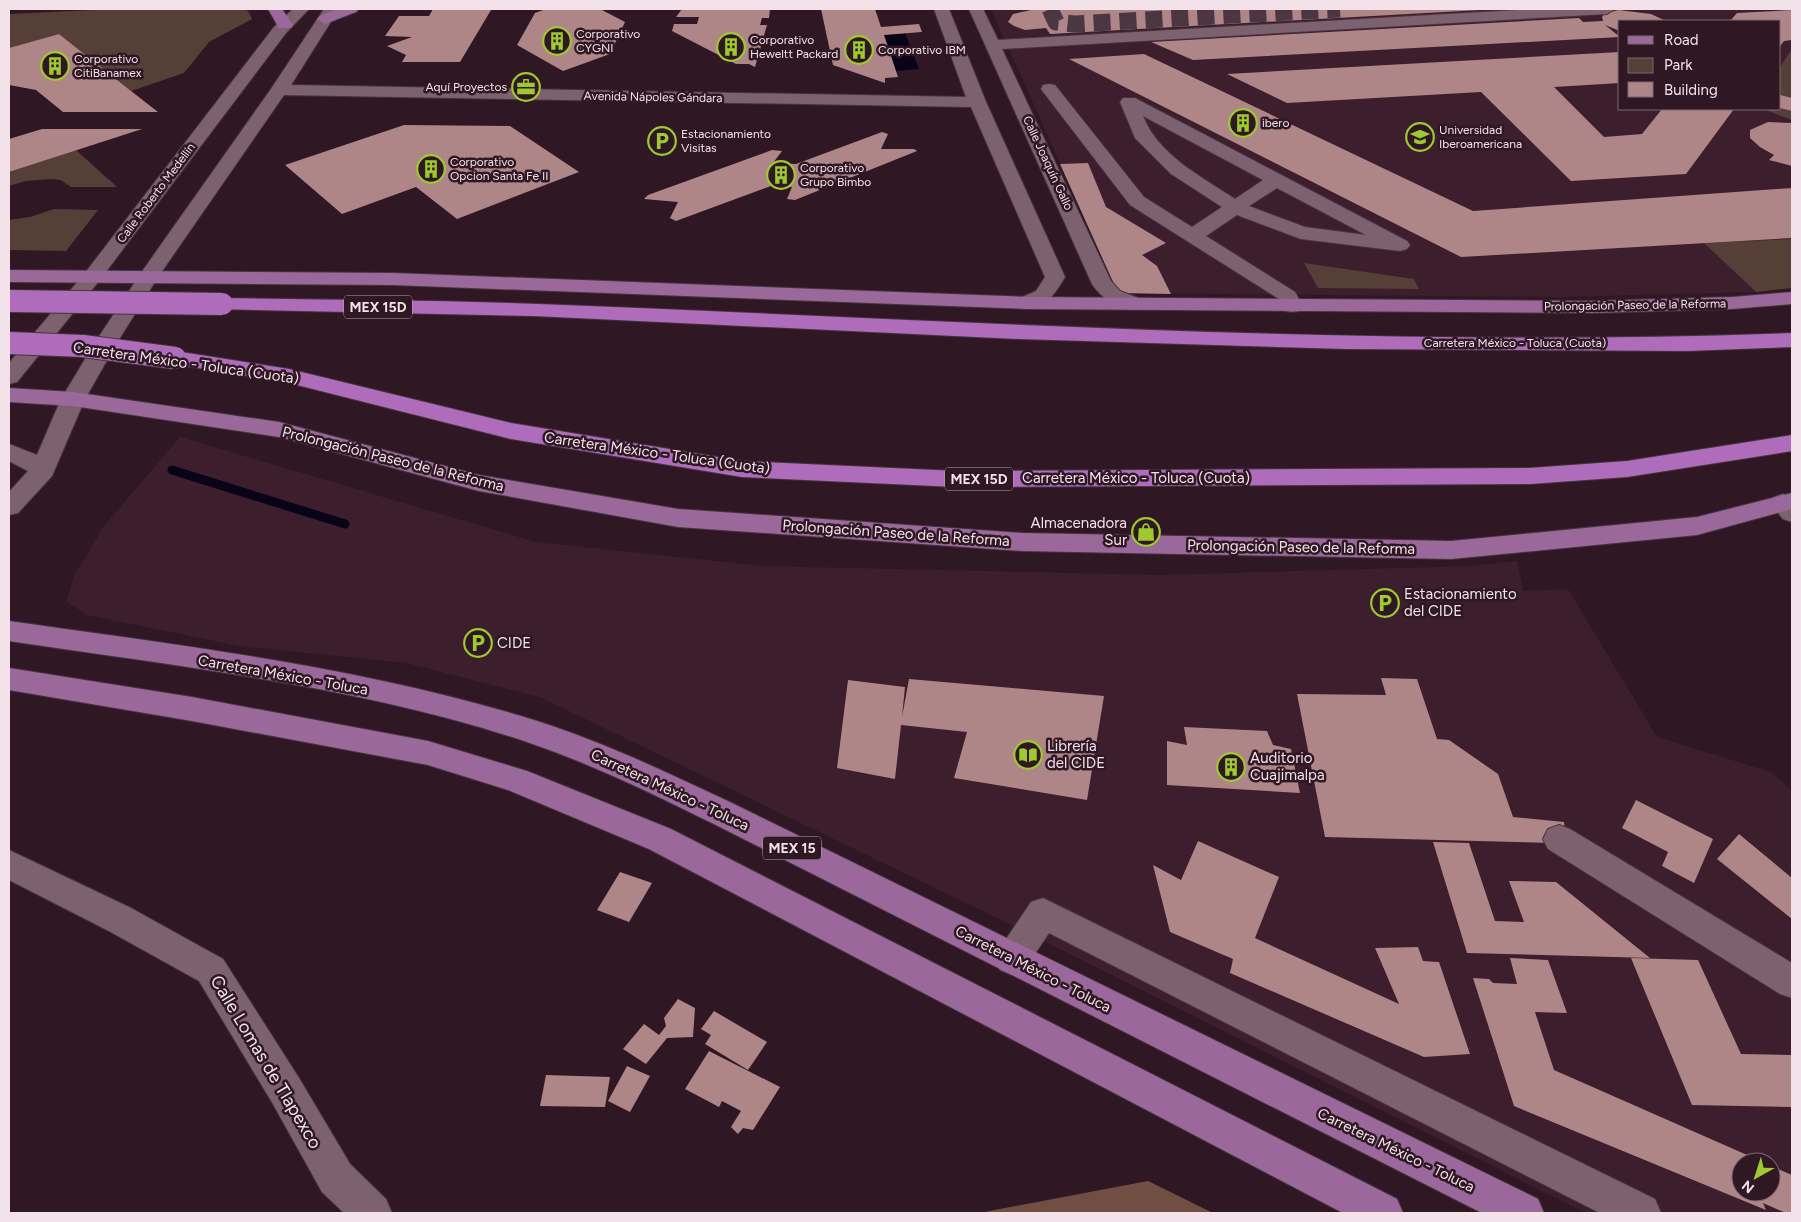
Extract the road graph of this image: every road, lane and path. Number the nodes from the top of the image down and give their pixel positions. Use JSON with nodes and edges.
{"nodes":[{"id":1,"x":275,"y":9,"type":"edge"},
{"id":2,"x":301,"y":9,"type":"edge"},
{"id":3,"x":352,"y":9,"type":"edge"},
{"id":4,"x":942,"y":9,"type":"edge"},
{"id":5,"x":976,"y":9,"type":"edge"},
{"id":6,"x":1608,"y":9,"type":"edge"},
{"id":7,"x":328,"y":14,"type":"edge"},
{"id":8,"x":285,"y":25,"type":"junction"},
{"id":9,"x":310,"y":41,"type":"junction"},
{"id":10,"x":271,"y":43,"type":"junction"},
{"id":11,"x":993,"y":44,"type":"junction"},
{"id":12,"x":1049,"y":89,"type":"dead end"},
{"id":13,"x":279,"y":90,"type":"junction"},
{"id":14,"x":329,"y":90,"type":"junction"},
{"id":15,"x":977,"y":102,"type":"junction"},
{"id":16,"x":263,"y":111,"type":"junction"},
{"id":17,"x":1276,"y":180,"type":"junction"},
{"id":18,"x":1236,"y":208,"type":"junction"},
{"id":19,"x":1038,"y":236,"type":"junction"},
{"id":20,"x":1191,"y":237,"type":"junction"},
{"id":21,"x":1082,"y":238,"type":"junction"},
{"id":22,"x":9,"y":276,"type":"edge"},
{"id":23,"x":92,"y":277,"type":"junction"},
{"id":24,"x":148,"y":277,"type":"junction"},
{"id":25,"x":1792,"y":298,"type":"edge"},
{"id":26,"x":9,"y":301,"type":"edge"},
{"id":27,"x":1028,"y":303,"type":"junction"},
{"id":28,"x":1134,"y":304,"type":"junction"},
{"id":29,"x":1292,"y":306,"type":"junction"},
{"id":30,"x":1792,"y":340,"type":"edge"},
{"id":31,"x":9,"y":343,"type":"edge"},
{"id":32,"x":9,"y":377,"type":"edge"},
{"id":33,"x":9,"y":395,"type":"edge"},
{"id":34,"x":73,"y":400,"type":"junction"},
{"id":35,"x":1792,"y":443,"type":"edge"},
{"id":36,"x":9,"y":452,"type":"edge"},
{"id":37,"x":43,"y":470,"type":"junction"},
{"id":38,"x":1789,"y":506,"type":"edge"},
{"id":39,"x":9,"y":507,"type":"edge"},
{"id":40,"x":9,"y":631,"type":"edge"},
{"id":41,"x":9,"y":679,"type":"edge"},
{"id":42,"x":1559,"y":839,"type":"dead end"},
{"id":43,"x":9,"y":864,"type":"edge"},
{"id":44,"x":1012,"y":959,"type":"junction"},
{"id":45,"x":1792,"y":982,"type":"edge"},
{"id":46,"x":372,"y":1213,"type":"edge"},
{"id":47,"x":1383,"y":1213,"type":"edge"},
{"id":48,"x":1524,"y":1213,"type":"edge"},
{"id":49,"x":1641,"y":1213,"type":"edge"}],
"edges":[{"from":1,"to":8,"type":"main road"},
{"from":2,"to":8,"type":"street","name":"Calle Roberto Medellín"},
{"from":3,"to":7,"type":"main road"},
{"from":4,"to":15,"type":"street"},
{"from":5,"to":11,"type":"street","name":"Calle Joaquín Gallo"},
{"from":6,"to":11,"type":"street"},
{"from":7,"to":9,"type":"street"},
{"from":8,"to":10,"type":"street","name":"Calle Roberto Medellín"},
{"from":9,"to":10,"type":"street"},
{"from":9,"to":13,"type":"street"},
{"from":10,"to":23,"type":"street","name":"Calle Roberto Medellín"},
{"from":11,"to":21,"type":"street","name":"Calle Joaquín Gallo"},
{"from":12,"to":20,"type":"street"},
{"from":13,"to":14,"type":"street","name":"Avenida Nápoles Gándara"},
{"from":13,"to":16,"type":"street"},
{"from":14,"to":15,"type":"street","name":"Avenida Nápoles Gándara"},
{"from":14,"to":16,"type":"street","name":"Avenida Nápoles Gándara"},
{"from":15,"to":19,"type":"street"},
{"from":16,"to":24,"type":"street"},
{"from":17,"to":18,"type":"street"},
{"from":17,"to":18,"type":"street"},
{"from":17,"to":18,"type":"street"},
{"from":18,"to":20,"type":"street"},
{"from":19,"to":21,"type":"street"},
{"from":19,"to":27,"type":"street"},
{"from":20,"to":29,"type":"street"},
{"from":21,"to":28,"type":"street","name":"Calle Joaquín Gallo"},
{"from":22,"to":23,"type":"main road","name":"Prolongación Paseo de la Reforma"},
{"from":23,"to":24,"type":"main road","name":"Prolongación Paseo de la Reforma"},
{"from":23,"to":32,"type":"street","name":"Calle Roberto Medellín"},
{"from":24,"to":27,"type":"main road","name":"Prolongación Paseo de la Reforma"},
{"from":24,"to":34,"type":"street"},
{"from":25,"to":29,"type":"main road","name":"Prolongación Paseo de la Reforma"},
{"from":26,"to":30,"type":"highway","name":"Carretera México - Toluca (Cuota)","number":"MEX 15D","bridge":true},
{"from":27,"to":28,"type":"main road","name":"Prolongación Paseo de la Reforma"},
{"from":28,"to":29,"type":"main road","name":"Prolongación Paseo de la Reforma"},
{"from":31,"to":35,"type":"highway","name":"Carretera México - Toluca (Cuota)","number":"MEX 15D","bridge":true},
{"from":33,"to":34,"type":"main road","name":"Prolongación Paseo de la Reforma"},
{"from":34,"to":37,"type":"street"},
{"from":34,"to":38,"type":"main road","name":"Prolongación Paseo de la Reforma"},
{"from":36,"to":37,"type":"street"},
{"from":37,"to":39,"type":"street"},
{"from":40,"to":44,"type":"main road","name":"Carretera México - Toluca","number":"MEX 15"},
{"from":41,"to":47,"type":"main road"},
{"from":42,"to":45,"type":"street"},
{"from":43,"to":46,"type":"street","name":"Calle Lomas de Tlapexco"},
{"from":44,"to":48,"type":"main road","name":"Carretera México - Toluca","number":"MEX 15"},
{"from":44,"to":49,"type":"street"}]}
